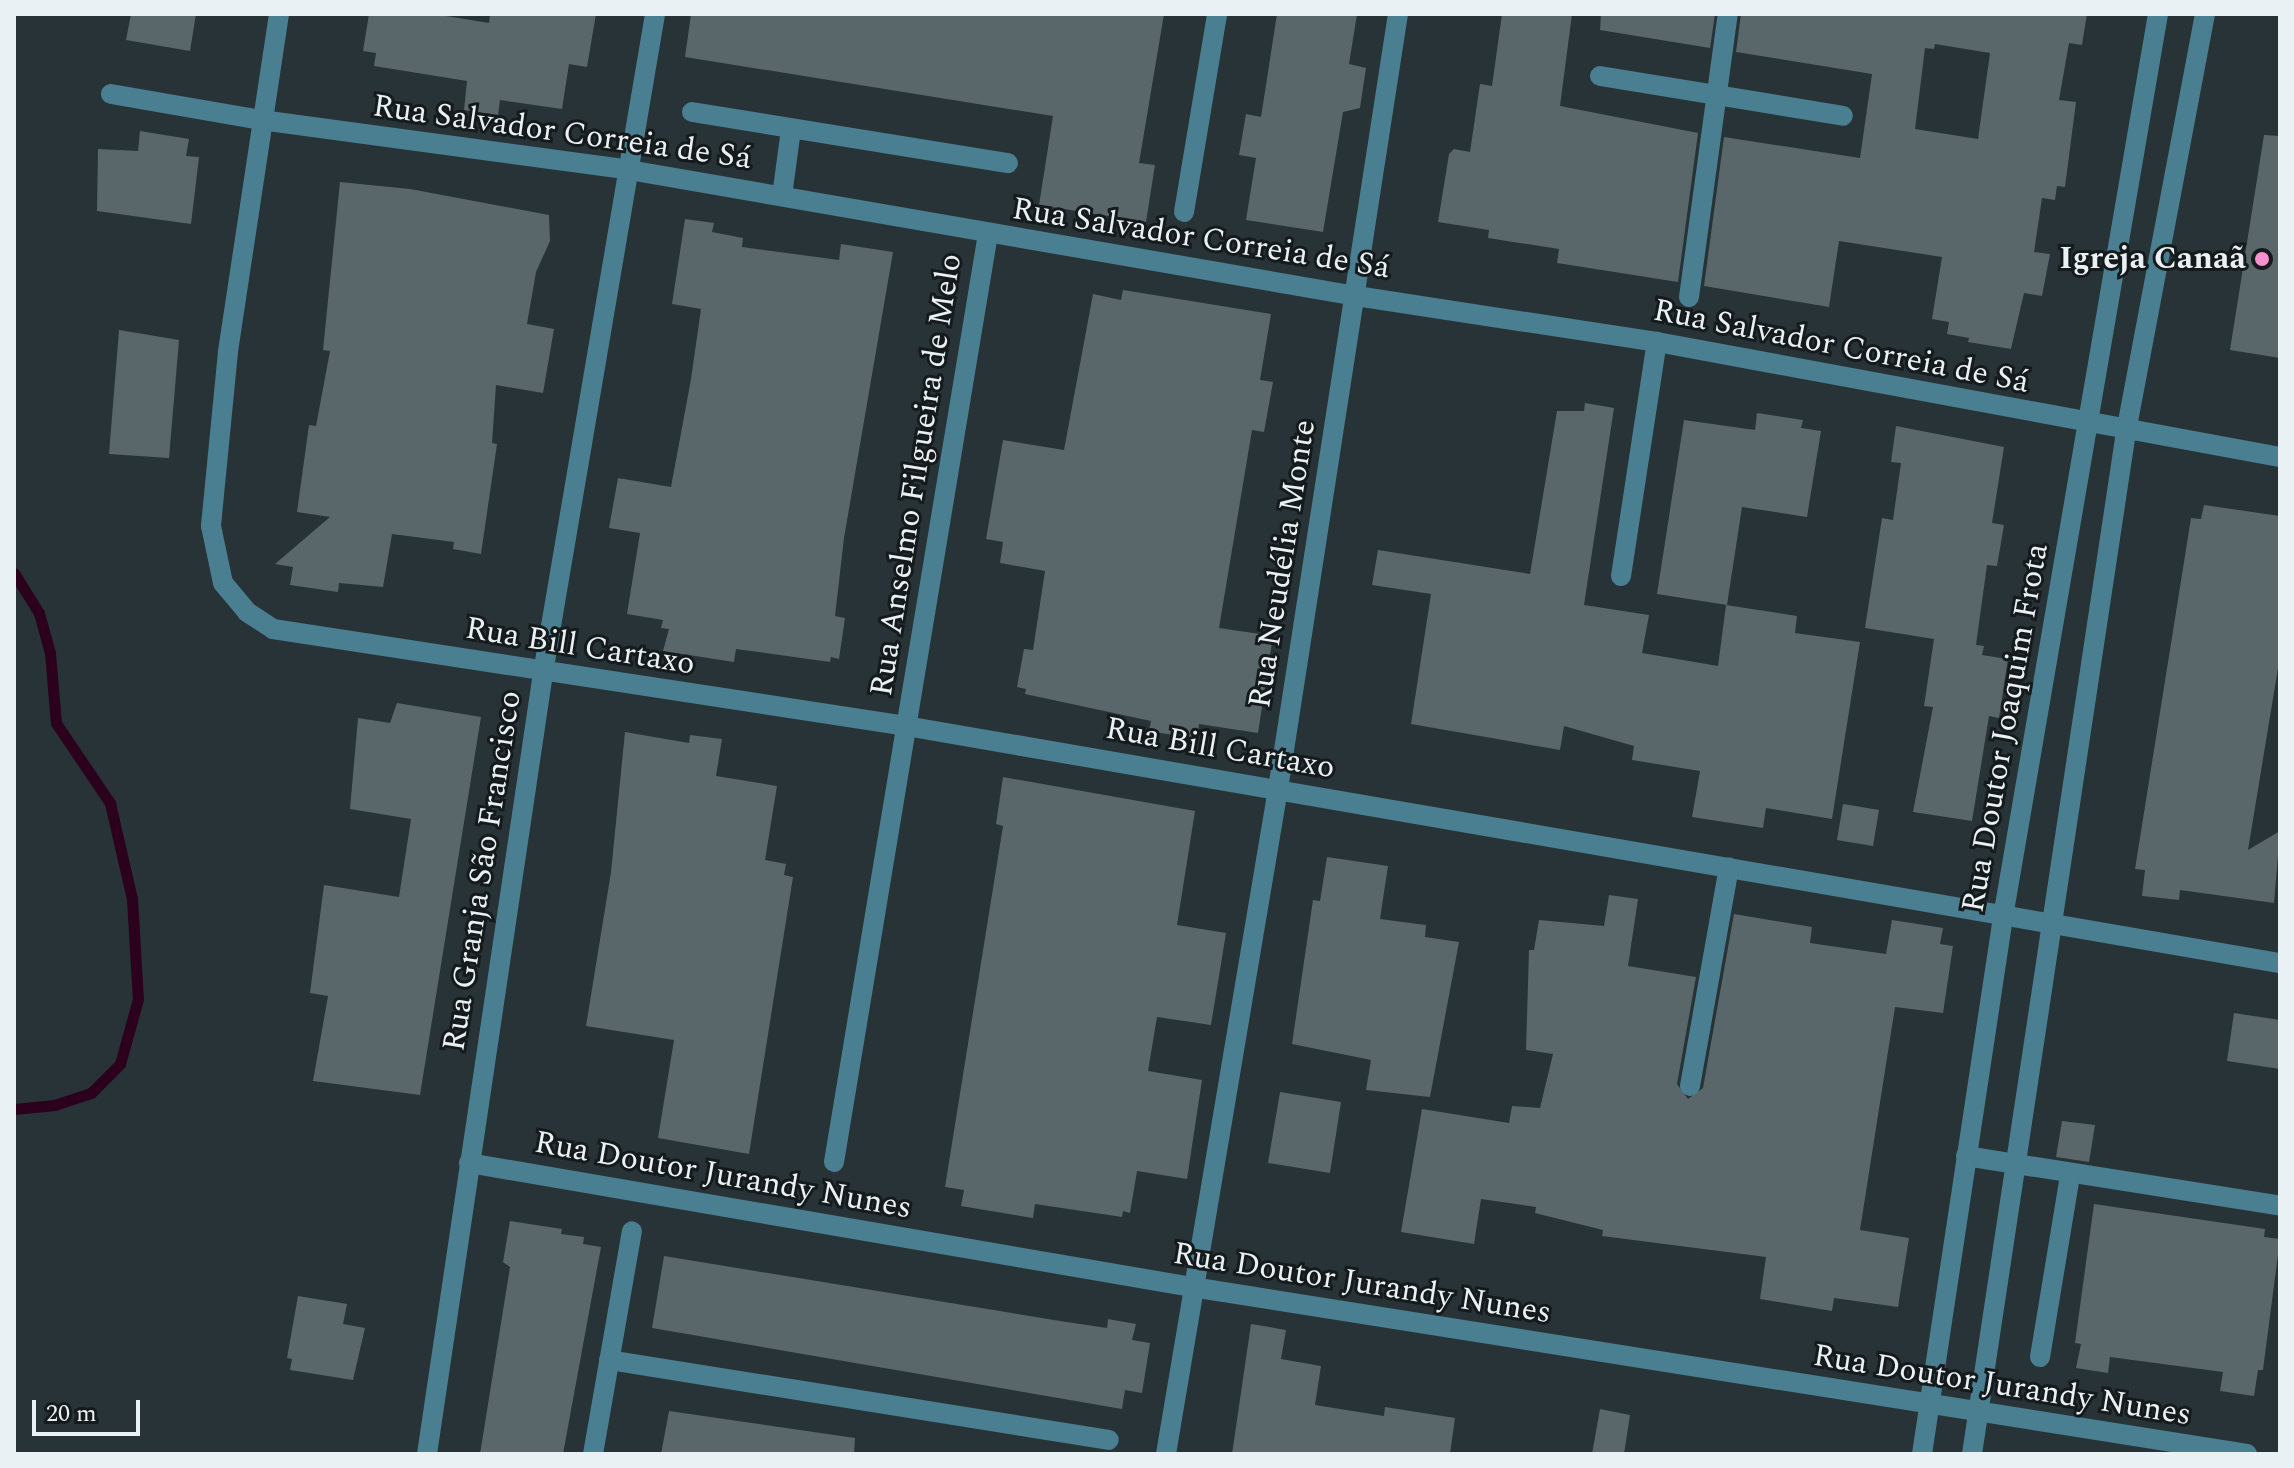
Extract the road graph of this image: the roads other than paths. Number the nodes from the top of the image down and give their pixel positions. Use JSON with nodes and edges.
{"nodes":[{"id":1,"x":279,"y":14,"type":"edge"},
{"id":2,"x":655,"y":14,"type":"edge"},
{"id":3,"x":1217,"y":14,"type":"edge"},
{"id":4,"x":1398,"y":14,"type":"edge"},
{"id":5,"x":1728,"y":14,"type":"edge"},
{"id":6,"x":2158,"y":14,"type":"edge"},
{"id":7,"x":2205,"y":14,"type":"edge"},
{"id":8,"x":1600,"y":76,"type":"dead end"},
{"id":9,"x":111,"y":94,"type":"dead end"},
{"id":10,"x":1717,"y":97,"type":"junction"},
{"id":11,"x":692,"y":112,"type":"dead end"},
{"id":12,"x":1843,"y":116,"type":"dead end"},
{"id":13,"x":261,"y":120,"type":"junction"},
{"id":14,"x":791,"y":129,"type":"junction"},
{"id":15,"x":1008,"y":163,"type":"dead end"},
{"id":16,"x":629,"y":170,"type":"junction"},
{"id":17,"x":782,"y":196,"type":"junction"},
{"id":18,"x":1184,"y":212,"type":"dead end"},
{"id":19,"x":988,"y":234,"type":"junction"},
{"id":20,"x":1356,"y":296,"type":"junction"},
{"id":21,"x":1689,"y":297,"type":"dead end"},
{"id":22,"x":1657,"y":342,"type":"junction"},
{"id":23,"x":2090,"y":424,"type":"junction"},
{"id":24,"x":2126,"y":432,"type":"junction"},
{"id":25,"x":2280,"y":457,"type":"edge"},
{"id":26,"x":1621,"y":576,"type":"dead end"},
{"id":27,"x":543,"y":673,"type":"junction"},
{"id":28,"x":906,"y":726,"type":"junction"},
{"id":29,"x":1278,"y":789,"type":"junction"},
{"id":30,"x":1729,"y":867,"type":"junction"},
{"id":31,"x":2003,"y":917,"type":"junction"},
{"id":32,"x":2048,"y":926,"type":"junction"},
{"id":33,"x":2280,"y":963,"type":"edge"},
{"id":34,"x":1690,"y":1086,"type":"dead end"},
{"id":35,"x":1966,"y":1156,"type":"junction"},
{"id":36,"x":834,"y":1162,"type":"dead end"},
{"id":37,"x":469,"y":1163,"type":"junction"},
{"id":38,"x":2014,"y":1164,"type":"junction"},
{"id":39,"x":2070,"y":1175,"type":"junction"},
{"id":40,"x":2280,"y":1206,"type":"edge"},
{"id":41,"x":632,"y":1231,"type":"dead end"},
{"id":42,"x":1192,"y":1287,"type":"junction"},
{"id":43,"x":2040,"y":1357,"type":"dead end"},
{"id":44,"x":609,"y":1360,"type":"junction"},
{"id":45,"x":1929,"y":1406,"type":"junction"},
{"id":46,"x":1978,"y":1413,"type":"junction"},
{"id":47,"x":1109,"y":1440,"type":"dead end"},
{"id":48,"x":427,"y":1454,"type":"edge"},
{"id":49,"x":593,"y":1454,"type":"edge"},
{"id":50,"x":1166,"y":1454,"type":"edge"},
{"id":51,"x":1922,"y":1454,"type":"edge"},
{"id":52,"x":1972,"y":1454,"type":"edge"},
{"id":53,"x":2247,"y":1454,"type":"edge"}],
"edges":[{"from":1,"to":13,"type":"street","name":"Rua Bill Cartaxo"},
{"from":2,"to":16,"type":"street","name":"Rua Granja São Francisco"},
{"from":3,"to":18,"type":"street"},
{"from":4,"to":20,"type":"street","name":"Rua Neudélia Monte"},
{"from":5,"to":10,"type":"street"},
{"from":6,"to":23,"type":"street","name":"Rua Doutor Joaquim Frota"},
{"from":7,"to":24,"type":"street"},
{"from":8,"to":10,"type":"street"},
{"from":9,"to":13,"type":"street","name":"Rua Salvador Correia de Sá"},
{"from":10,"to":12,"type":"street"},
{"from":10,"to":21,"type":"street"},
{"from":11,"to":14,"type":"street"},
{"from":13,"to":16,"type":"street","name":"Rua Salvador Correia de Sá"},
{"from":13,"to":27,"type":"street","name":"Rua Bill Cartaxo"},
{"from":14,"to":15,"type":"street"},
{"from":14,"to":17,"type":"street"},
{"from":16,"to":17,"type":"street","name":"Rua Salvador Correia de Sá"},
{"from":16,"to":27,"type":"street","name":"Rua Granja São Francisco"},
{"from":17,"to":19,"type":"street","name":"Rua Salvador Correia de Sá"},
{"from":19,"to":20,"type":"street","name":"Rua Salvador Correia de Sá"},
{"from":19,"to":28,"type":"street","name":"Rua Anselmo Filgueira de Melo"},
{"from":20,"to":22,"type":"street","name":"Rua Salvador Correia de Sá"},
{"from":20,"to":29,"type":"street","name":"Rua Neudélia Monte"},
{"from":22,"to":23,"type":"street","name":"Rua Salvador Correia de Sá"},
{"from":22,"to":26,"type":"street"},
{"from":23,"to":24,"type":"street","name":"Rua Salvador Correia de Sá"},
{"from":23,"to":31,"type":"street","name":"Rua Doutor Joaquim Frota"},
{"from":24,"to":25,"type":"street","name":"Rua Salvador Correia de Sá"},
{"from":24,"to":32,"type":"street"},
{"from":27,"to":28,"type":"street","name":"Rua Bill Cartaxo"},
{"from":27,"to":37,"type":"street","name":"Rua Granja São Francisco"},
{"from":28,"to":29,"type":"street","name":"Rua Bill Cartaxo"},
{"from":28,"to":36,"type":"street","name":"Rua Anselmo Filgueira de Melo"},
{"from":29,"to":30,"type":"street","name":"Rua Bill Cartaxo"},
{"from":29,"to":42,"type":"street","name":"Rua Neudélia Monte"},
{"from":30,"to":31,"type":"street","name":"Rua Bill Cartaxo"},
{"from":30,"to":34,"type":"street"},
{"from":31,"to":32,"type":"street","name":"Rua Bill Cartaxo"},
{"from":31,"to":35,"type":"street","name":"Rua Doutor Joaquim Frota"},
{"from":32,"to":33,"type":"street","name":"Rua Bill Cartaxo"},
{"from":32,"to":38,"type":"street"},
{"from":35,"to":38,"type":"street"},
{"from":35,"to":45,"type":"street","name":"Rua Doutor Joaquim Frota"},
{"from":37,"to":42,"type":"street","name":"Rua Doutor Jurandy Nunes"},
{"from":37,"to":48,"type":"street","name":"Rua Granja São Francisco"},
{"from":38,"to":39,"type":"street"},
{"from":38,"to":46,"type":"street"},
{"from":39,"to":40,"type":"street"},
{"from":39,"to":43,"type":"street"},
{"from":41,"to":44,"type":"street"},
{"from":42,"to":45,"type":"street","name":"Rua Doutor Jurandy Nunes"},
{"from":42,"to":50,"type":"street","name":"Rua Neudélia Monte"},
{"from":44,"to":47,"type":"street"},
{"from":44,"to":49,"type":"street"},
{"from":45,"to":46,"type":"street","name":"Rua Doutor Jurandy Nunes"},
{"from":45,"to":51,"type":"street","name":"Rua Doutor Joaquim Frota"},
{"from":46,"to":52,"type":"street"},
{"from":46,"to":53,"type":"street","name":"Rua Doutor Jurandy Nunes"}]}
